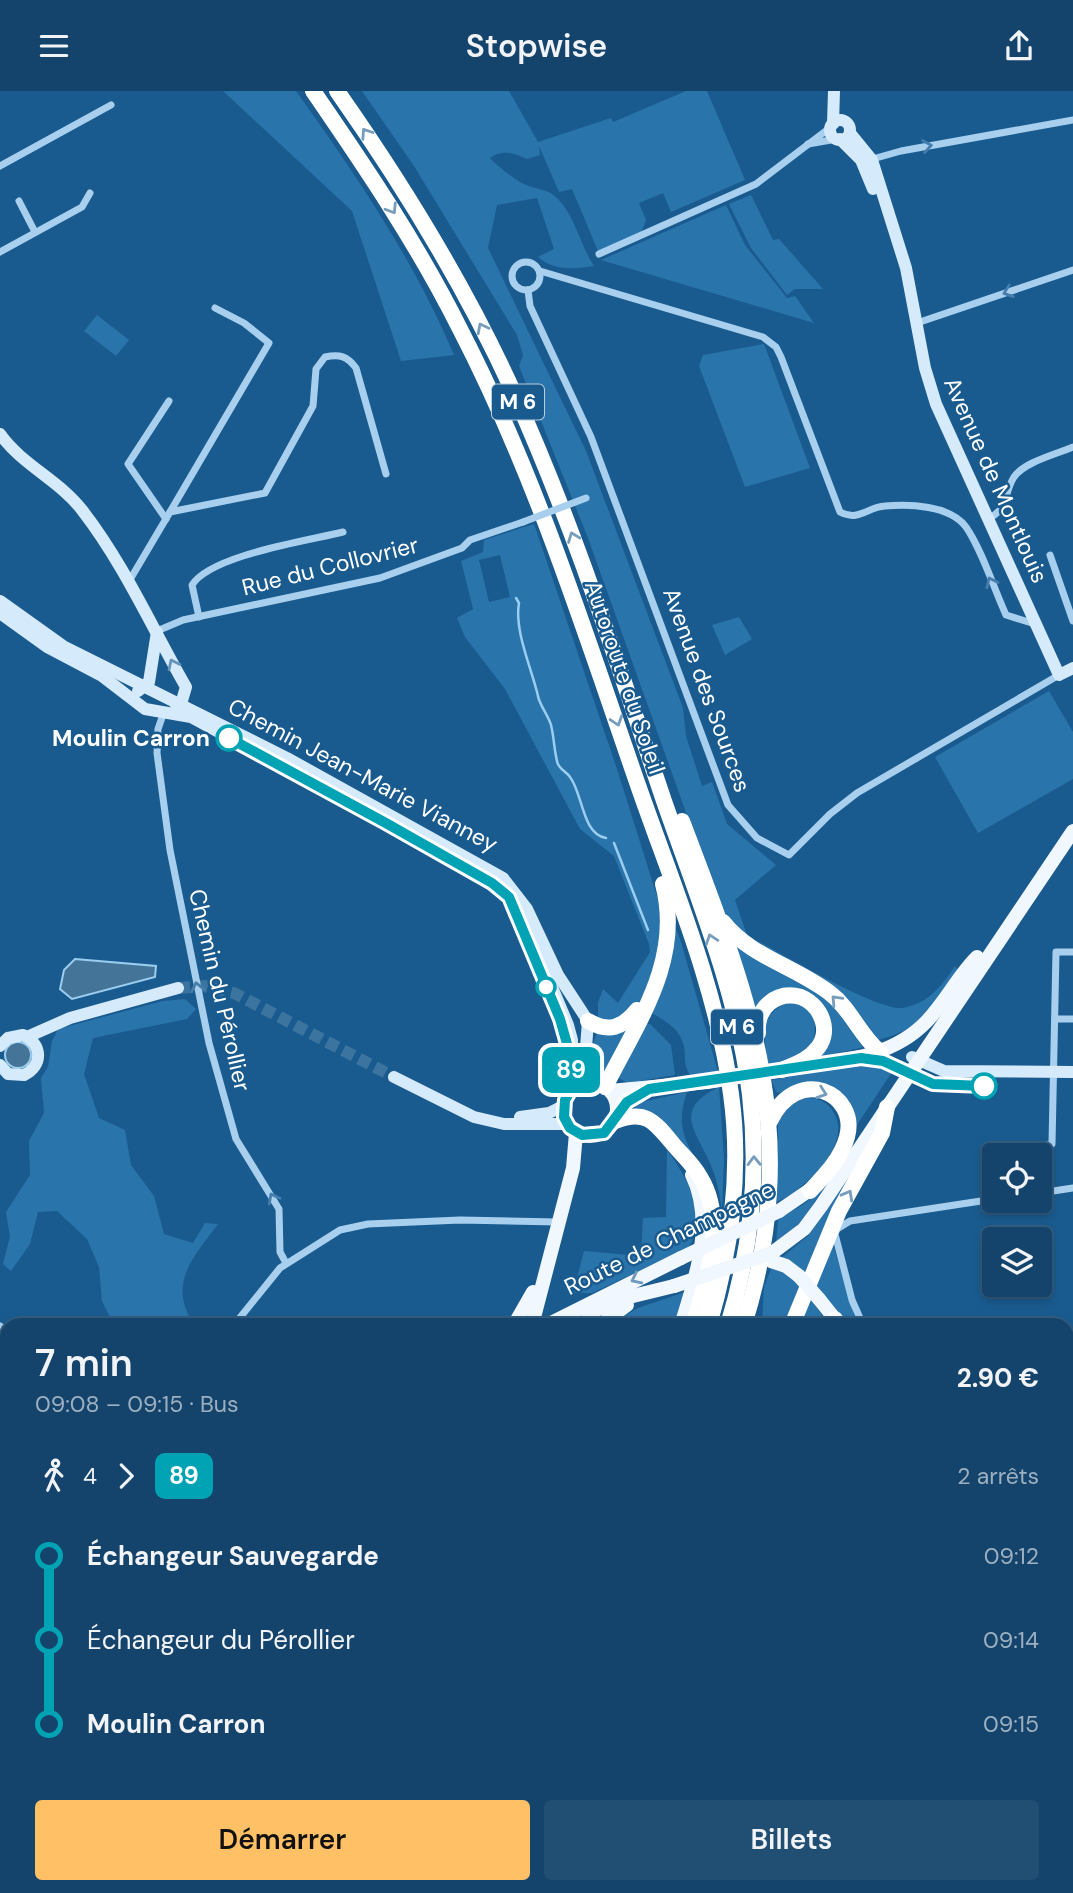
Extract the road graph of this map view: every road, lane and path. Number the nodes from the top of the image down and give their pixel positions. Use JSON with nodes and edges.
{"nodes":[{"id":1,"x":313,"y":91,"type":"edge"},
{"id":2,"x":337,"y":91,"type":"edge"},
{"id":3,"x":836,"y":91,"type":"edge"},
{"id":4,"x":111,"y":105,"type":"dead end"},
{"id":5,"x":1073,"y":120,"type":"edge"},
{"id":6,"x":839,"y":130,"type":"junction"},
{"id":7,"x":804,"y":146,"type":"junction"},
{"id":8,"x":867,"y":160,"type":"junction"},
{"id":9,"x":0,"y":166,"type":"edge"},
{"id":10,"x":90,"y":193,"type":"dead end"},
{"id":11,"x":19,"y":201,"type":"dead end"},
{"id":12,"x":35,"y":232,"type":"junction"},
{"id":13,"x":0,"y":252,"type":"edge"},
{"id":14,"x":599,"y":254,"type":"dead end"},
{"id":15,"x":1073,"y":270,"type":"edge"},
{"id":16,"x":540,"y":271,"type":"junction"},
{"id":17,"x":528,"y":290,"type":"junction"},
{"id":18,"x":215,"y":308,"type":"dead end"},
{"id":19,"x":916,"y":323,"type":"junction"},
{"id":20,"x":169,"y":401,"type":"dead end"},
{"id":21,"x":0,"y":434,"type":"edge"},
{"id":22,"x":1073,"y":447,"type":"edge"},
{"id":23,"x":386,"y":474,"type":"dead end"},
{"id":24,"x":586,"y":498,"type":"dead end"},
{"id":25,"x":168,"y":515,"type":"junction"},
{"id":26,"x":990,"y":519,"type":"junction"},
{"id":27,"x":342,"y":532,"type":"dead end"},
{"id":28,"x":1050,"y":555,"type":"dead end"},
{"id":29,"x":128,"y":583,"type":"junction"},
{"id":30,"x":0,"y":601,"type":"edge"},
{"id":31,"x":0,"y":613,"type":"edge"},
{"id":32,"x":199,"y":617,"type":"junction"},
{"id":33,"x":1073,"y":621,"type":"edge"},
{"id":34,"x":1037,"y":624,"type":"junction"},
{"id":35,"x":157,"y":631,"type":"junction"},
{"id":36,"x":1073,"y":669,"type":"edge"},
{"id":37,"x":1066,"y":676,"type":"edge"},
{"id":38,"x":144,"y":687,"type":"junction"},
{"id":39,"x":130,"y":698,"type":"junction"},
{"id":40,"x":181,"y":704,"type":"junction"},
{"id":41,"x":164,"y":712,"type":"junction"},
{"id":42,"x":644,"y":740,"type":"junction"},
{"id":43,"x":626,"y":750,"type":"junction"},
{"id":44,"x":1073,"y":817,"type":"edge"},
{"id":45,"x":1073,"y":831,"type":"edge"},
{"id":46,"x":458,"y":853,"type":"junction"},
{"id":47,"x":439,"y":855,"type":"junction"},
{"id":48,"x":717,"y":913,"type":"junction"},
{"id":49,"x":1073,"y":952,"type":"edge"},
{"id":50,"x":977,"y":957,"type":"junction"},
{"id":51,"x":178,"y":988,"type":"tunnel mouth"},
{"id":52,"x":652,"y":992,"type":"junction"},
{"id":53,"x":1055,"y":1019,"type":"junction"},
{"id":54,"x":1073,"y":1019,"type":"edge"},
{"id":55,"x":588,"y":1021,"type":"junction"},
{"id":56,"x":52,"y":1026,"type":"junction"},
{"id":57,"x":27,"y":1037,"type":"junction"},
{"id":58,"x":0,"y":1046,"type":"edge"},
{"id":59,"x":758,"y":1046,"type":"junction"},
{"id":60,"x":37,"y":1048,"type":"junction"},
{"id":61,"x":880,"y":1052,"type":"junction"},
{"id":62,"x":916,"y":1059,"type":"junction"},
{"id":63,"x":0,"y":1065,"type":"edge"},
{"id":64,"x":782,"y":1070,"type":"junction"},
{"id":65,"x":1054,"y":1072,"type":"junction"},
{"id":66,"x":1073,"y":1072,"type":"edge"},
{"id":67,"x":14,"y":1076,"type":"junction"},
{"id":68,"x":394,"y":1077,"type":"tunnel mouth"},
{"id":69,"x":0,"y":1083,"type":"edge"},
{"id":70,"x":601,"y":1087,"type":"junction"},
{"id":71,"x":571,"y":1090,"type":"junction"},
{"id":72,"x":435,"y":1097,"type":"junction"},
{"id":73,"x":563,"y":1106,"type":"junction"},
{"id":74,"x":887,"y":1107,"type":"junction"},
{"id":75,"x":615,"y":1121,"type":"junction"},
{"id":76,"x":770,"y":1121,"type":"junction"},
{"id":77,"x":577,"y":1131,"type":"junction"},
{"id":78,"x":1052,"y":1144,"type":"edge"},
{"id":79,"x":675,"y":1146,"type":"junction"},
{"id":80,"x":1073,"y":1188,"type":"edge"},
{"id":81,"x":810,"y":1191,"type":"junction"},
{"id":82,"x":1052,"y":1191,"type":"edge"},
{"id":83,"x":982,"y":1201,"type":"edge"},
{"id":84,"x":558,"y":1222,"type":"junction"},
{"id":85,"x":767,"y":1258,"type":"junction"},
{"id":86,"x":286,"y":1263,"type":"junction"},
{"id":87,"x":545,"y":1269,"type":"junction"},
{"id":88,"x":756,"y":1285,"type":"junction"},
{"id":89,"x":674,"y":1286,"type":"junction"},
{"id":90,"x":540,"y":1297,"type":"junction"},
{"id":91,"x":576,"y":1309,"type":"junction"},
{"id":92,"x":240,"y":1318,"type":"edge"},
{"id":93,"x":518,"y":1318,"type":"edge"},
{"id":94,"x":534,"y":1318,"type":"edge"},
{"id":95,"x":560,"y":1318,"type":"edge"},
{"id":96,"x":578,"y":1318,"type":"edge"},
{"id":97,"x":608,"y":1318,"type":"edge"},
{"id":98,"x":683,"y":1318,"type":"edge"},
{"id":99,"x":695,"y":1318,"type":"edge"},
{"id":100,"x":711,"y":1318,"type":"edge"},
{"id":101,"x":730,"y":1318,"type":"edge"},
{"id":102,"x":746,"y":1318,"type":"edge"},
{"id":103,"x":756,"y":1318,"type":"edge"},
{"id":104,"x":795,"y":1318,"type":"edge"},
{"id":105,"x":834,"y":1318,"type":"edge"},
{"id":106,"x":860,"y":1318,"type":"edge"}],
"edges":[{"from":1,"to":43,"type":"highway","name":"Autoroute du Soleil","number":"M 6","one_way":true},
{"from":42,"to":2,"type":"highway","name":"Autoroute du Soleil","number":"M 6","one_way":true},
{"from":3,"to":6,"type":"street"},
{"from":4,"to":9,"type":"street"},
{"from":8,"to":5,"type":"street","one_way":true},
{"from":6,"to":7,"type":"street"},
{"from":6,"to":7,"type":"street"},
{"from":6,"to":8,"type":"street","name":"Avenue de Montlouis"},
{"from":7,"to":14,"type":"street"},
{"from":8,"to":19,"type":"street","name":"Avenue de Montlouis"},
{"from":10,"to":12,"type":"street"},
{"from":11,"to":12,"type":"street"},
{"from":12,"to":13,"type":"street"},
{"from":15,"to":19,"type":"street","one_way":true},
{"from":16,"to":17,"type":"street"},
{"from":16,"to":17,"type":"street","name":"Avenue des Sources"},
{"from":34,"to":16,"type":"street","one_way":true},
{"from":17,"to":37,"type":"street","name":"Avenue des Sources"},
{"from":18,"to":25,"type":"street"},
{"from":19,"to":26,"type":"street","name":"Avenue de Montlouis"},
{"from":20,"to":25,"type":"street"},
{"from":21,"to":29,"type":"street"},
{"from":22,"to":26,"type":"street"},
{"from":23,"to":25,"type":"street"},
{"from":24,"to":32,"type":"street","name":"Rue du Collovrier","bridge":true},
{"from":25,"to":29,"type":"street"},
{"from":26,"to":34,"type":"street","name":"Avenue de Montlouis"},
{"from":27,"to":32,"type":"street"},
{"from":28,"to":33,"type":"street"},
{"from":29,"to":35,"type":"street"},
{"from":30,"to":38,"type":"street","name":"Chemin Jean-Marie Vianney"},
{"from":31,"to":39,"type":"street","name":"Chemin Jean-Marie Vianney"},
{"from":32,"to":35,"type":"street","name":"Rue du Collovrier"},
{"from":34,"to":37,"type":"street","name":"Avenue de Montlouis"},
{"from":35,"to":38,"type":"street"},
{"from":40,"to":35,"type":"street","one_way":true},
{"from":36,"to":37,"type":"street"},
{"from":38,"to":39,"type":"street"},
{"from":38,"to":40,"type":"street","name":"Chemin Jean-Marie Vianney"},
{"from":39,"to":41,"type":"street","name":"Chemin Jean-Marie Vianney"},
{"from":40,"to":41,"type":"street"},
{"from":40,"to":46,"type":"street","name":"Chemin Jean-Marie Vianney"},
{"from":41,"to":47,"type":"street","name":"Chemin Jean-Marie Vianney"},
{"from":86,"to":41,"type":"street","name":"Chemin du Pérollier","one_way":true},
{"from":42,"to":48,"type":"highway"},
{"from":101,"to":42,"type":"highway","name":"Autoroute du Soleil","number":"M 6","one_way":true},
{"from":43,"to":52,"type":"highway"},
{"from":43,"to":100,"type":"highway","name":"Autoroute du Soleil","number":"M 6"},
{"from":44,"to":50,"type":"main road"},
{"from":45,"to":62,"type":"main road"},
{"from":46,"to":47,"type":"street"},
{"from":46,"to":55,"type":"street","name":"Chemin Jean-Marie Vianney"},
{"from":47,"to":71,"type":"street","name":"Chemin Jean-Marie Vianney"},
{"from":48,"to":59,"type":"highway"},
{"from":61,"to":48,"type":"highway","one_way":true},
{"from":49,"to":53,"type":"street"},
{"from":50,"to":61,"type":"main road"},
{"from":50,"to":62,"type":"main road"},
{"from":51,"to":56,"type":"street"},
{"from":52,"to":55,"type":"highway"},
{"from":52,"to":70,"type":"highway"},
{"from":53,"to":54,"type":"street"},
{"from":53,"to":65,"type":"street"},
{"from":55,"to":70,"type":"street"},
{"from":56,"to":57,"type":"street"},
{"from":56,"to":60,"type":"street"},
{"from":57,"to":58,"type":"street"},
{"from":57,"to":60,"type":"street"},
{"from":59,"to":64,"type":"highway"},
{"from":59,"to":76,"type":"highway"},
{"from":60,"to":67,"type":"street"},
{"from":61,"to":64,"type":"main road"},
{"from":62,"to":65,"type":"street"},
{"from":62,"to":74,"type":"main road","name":"Route de Champagne"},
{"from":62,"to":81,"type":"main road","name":"Route de Champagne"},
{"from":63,"to":67,"type":"street"},
{"from":64,"to":70,"type":"main road","bridge":true},
{"from":65,"to":66,"type":"street"},
{"from":65,"to":78,"type":"street"},
{"from":67,"to":69,"type":"street"},
{"from":68,"to":72,"type":"street"},
{"from":70,"to":71,"type":"main road"},
{"from":70,"to":75,"type":"main road"},
{"from":71,"to":73,"type":"main road"},
{"from":72,"to":73,"type":"street"},
{"from":72,"to":77,"type":"street"},
{"from":73,"to":77,"type":"main road"},
{"from":74,"to":85,"type":"main road","name":"Route de Champagne"},
{"from":104,"to":74,"type":"highway","one_way":true},
{"from":75,"to":77,"type":"main road"},
{"from":75,"to":79,"type":"highway"},
{"from":76,"to":81,"type":"highway","one_way":true},
{"from":76,"to":88,"type":"highway"},
{"from":77,"to":84,"type":"main road"},
{"from":79,"to":98,"type":"main road"},
{"from":79,"to":99,"type":"highway"},
{"from":80,"to":82,"type":"street"},
{"from":81,"to":91,"type":"main road","name":"Route de Champagne","one_way":true,"bridge":true},
{"from":83,"to":106,"type":"street"},
{"from":84,"to":86,"type":"street"},
{"from":84,"to":87,"type":"main road"},
{"from":85,"to":89,"type":"main road","name":"Route de Champagne","bridge":true},
{"from":85,"to":105,"type":"main road","bridge":true},
{"from":86,"to":92,"type":"street"},
{"from":87,"to":90,"type":"main road"},
{"from":87,"to":93,"type":"main road"},
{"from":88,"to":102,"type":"highway"},
{"from":88,"to":103,"type":"highway"},
{"from":89,"to":96,"type":"main road","name":"Route de Champagne"},
{"from":89,"to":97,"type":"main road"},
{"from":90,"to":91,"type":"main road"},
{"from":90,"to":94,"type":"main road"},
{"from":91,"to":95,"type":"main road","name":"Route de Champagne"}]}
